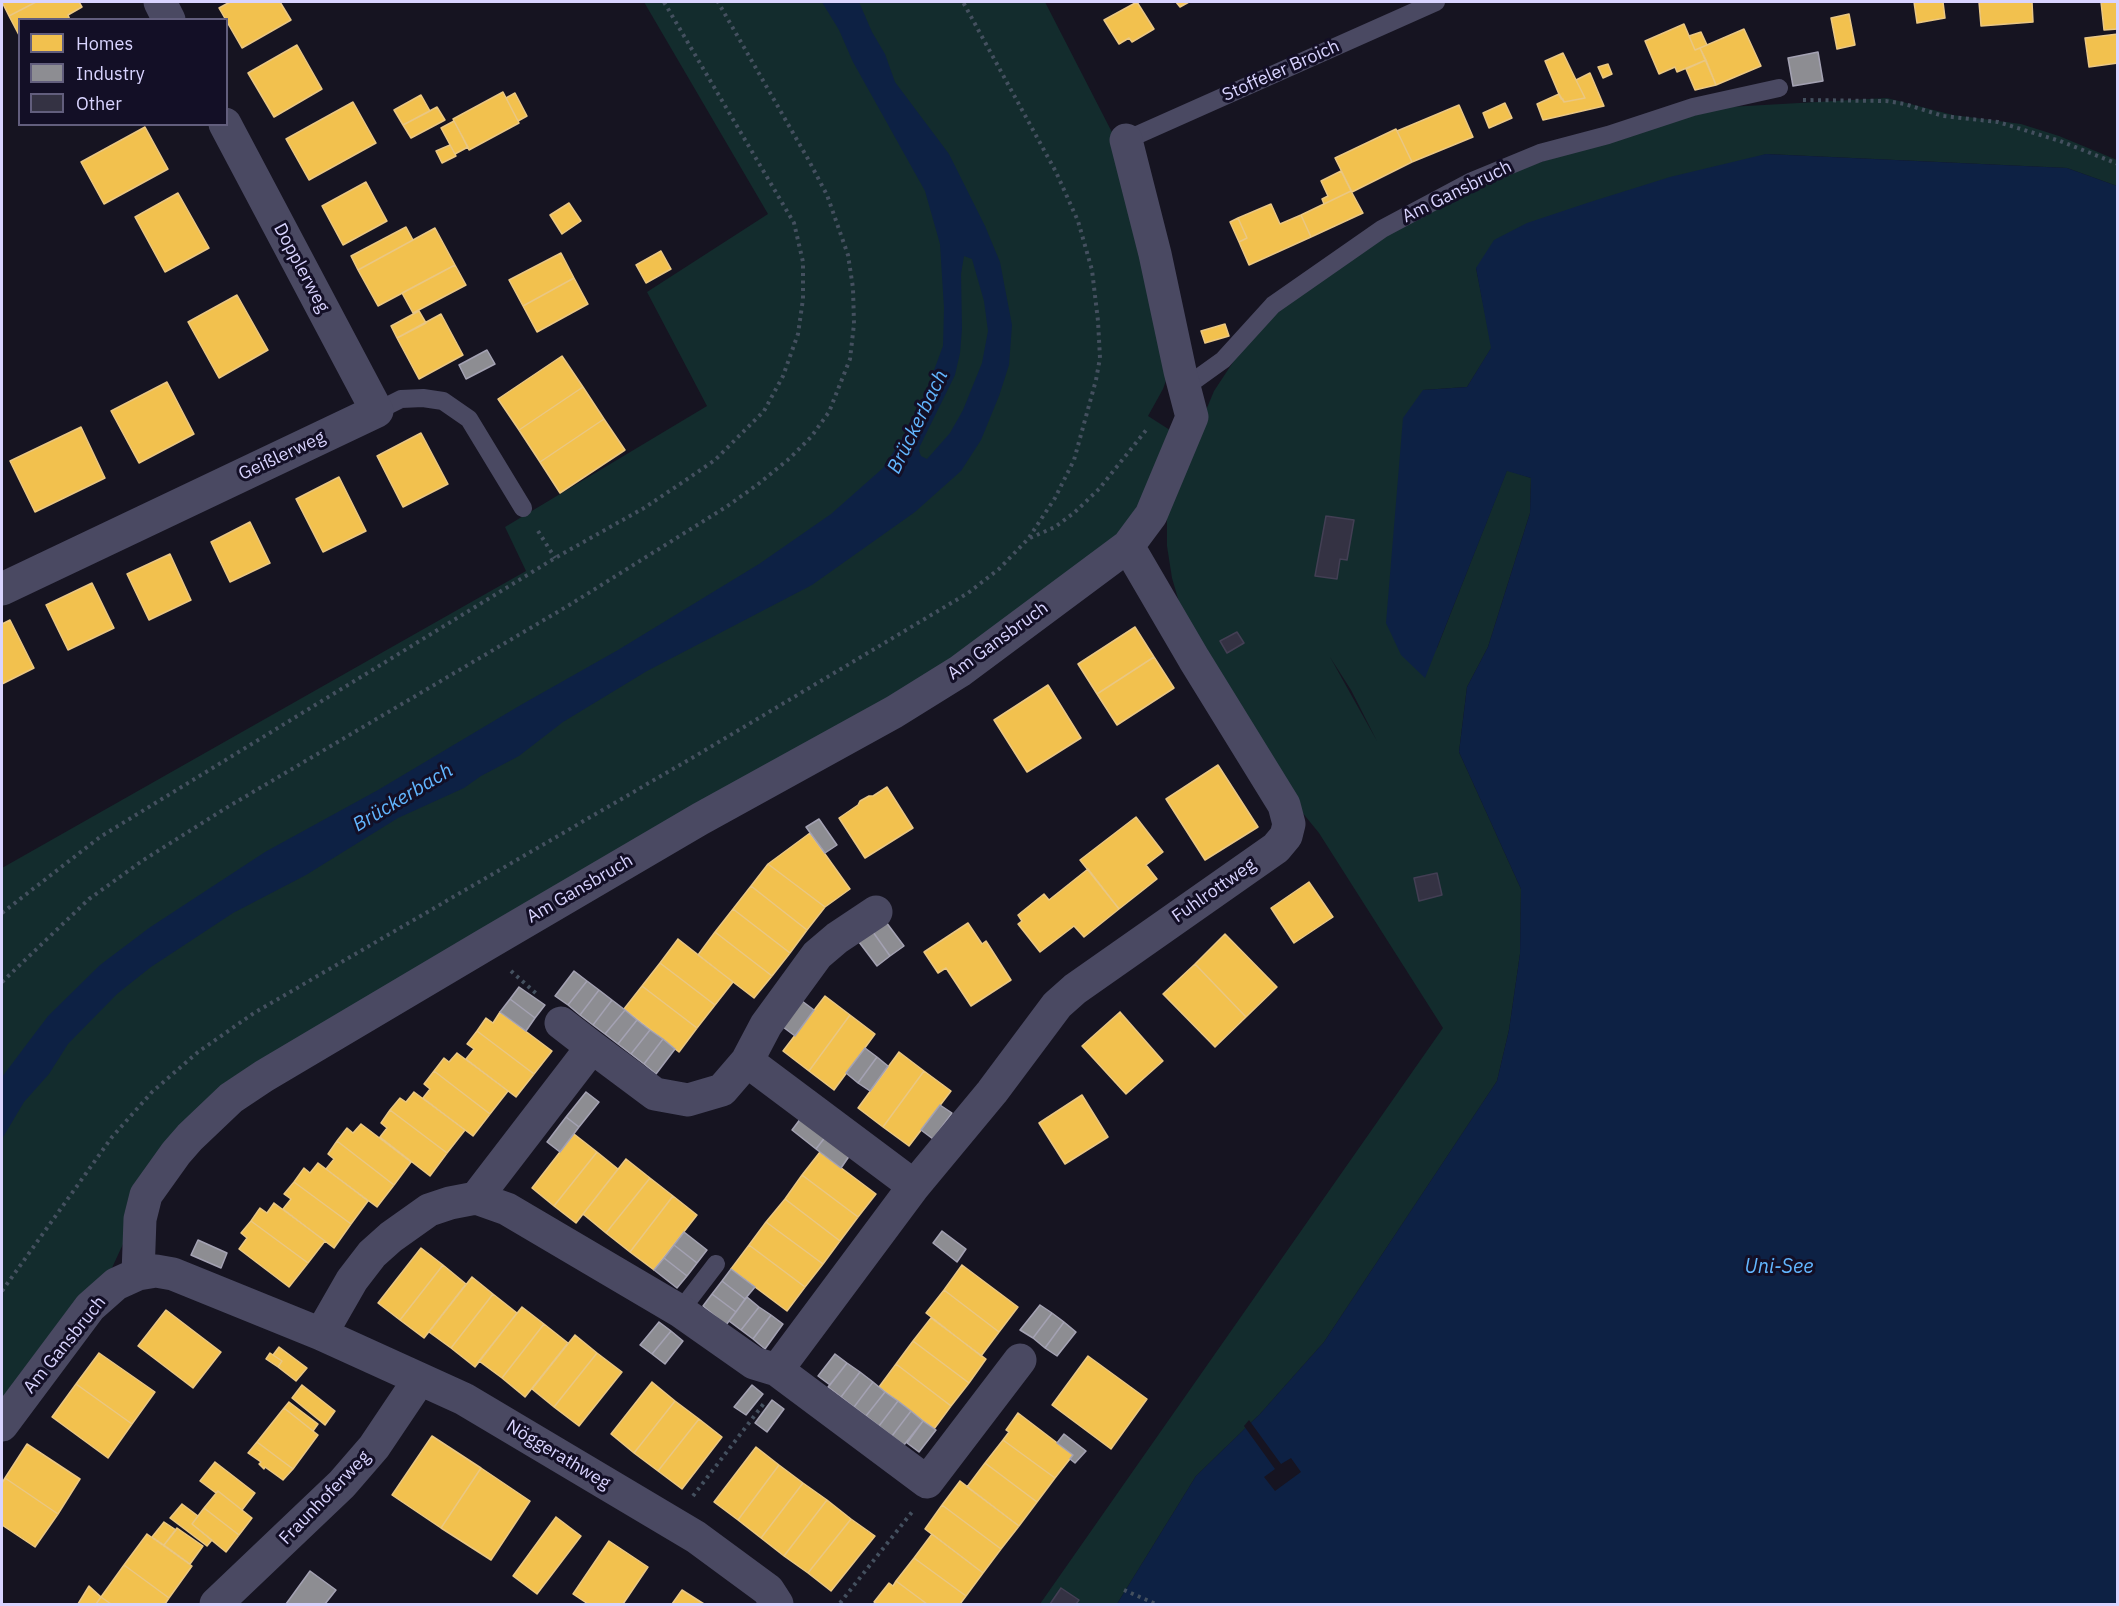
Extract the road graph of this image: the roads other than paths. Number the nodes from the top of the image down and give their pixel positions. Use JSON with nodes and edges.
{"nodes":[{"id":1,"x":160,"y":2,"type":"edge"},
{"id":2,"x":1436,"y":2,"type":"edge"},
{"id":3,"x":168,"y":18,"type":"edge"},
{"id":4,"x":1779,"y":88,"type":"road end"},
{"id":5,"x":226,"y":126,"type":"edge"},
{"id":6,"x":1126,"y":140,"type":"joint"},
{"id":7,"x":1184,"y":388,"type":"junction"},
{"id":8,"x":377,"y":411,"type":"junction"},
{"id":9,"x":523,"y":508,"type":"road end"},
{"id":10,"x":1128,"y":546,"type":"junction"},
{"id":11,"x":2,"y":589,"type":"edge"},
{"id":12,"x":876,"y":912,"type":"dead end"},
{"id":13,"x":561,"y":1023,"type":"road end"},
{"id":14,"x":592,"y":1047,"type":"junction"},
{"id":15,"x":747,"y":1061,"type":"junction"},
{"id":16,"x":914,"y":1186,"type":"junction"},
{"id":17,"x":476,"y":1198,"type":"junction"},
{"id":18,"x":716,"y":1264,"type":"dead end"},
{"id":19,"x":138,"y":1274,"type":"junction"},
{"id":20,"x":680,"y":1311,"type":"junction"},
{"id":21,"x":321,"y":1334,"type":"junction"},
{"id":22,"x":1020,"y":1360,"type":"dead end"},
{"id":23,"x":781,"y":1372,"type":"junction"},
{"id":24,"x":419,"y":1380,"type":"junction"},
{"id":25,"x":2,"y":1425,"type":"edge"},
{"id":26,"x":216,"y":1605,"type":"edge"},
{"id":27,"x":777,"y":1605,"type":"edge"}],
"edges":[{"from":1,"to":3,"type":"street"},
{"from":2,"to":6,"type":"lane","name":"Stoffeler Broich"},
{"from":4,"to":7,"type":"lane","name":"Am Gansbruch"},
{"from":5,"to":8,"type":"street","name":"Dopplerweg"},
{"from":6,"to":7,"type":"street","name":"Am Gansbruch"},
{"from":7,"to":10,"type":"street","name":"Am Gansbruch"},
{"from":8,"to":9,"type":"lane","name":"Geißlerweg"},
{"from":8,"to":11,"type":"street","name":"Geißlerweg"},
{"from":10,"to":16,"type":"street","name":"Fuhlrottweg"},
{"from":10,"to":19,"type":"street","name":"Am Gansbruch"},
{"from":12,"to":15,"type":"street"},
{"from":13,"to":14,"type":"street"},
{"from":14,"to":15,"type":"street"},
{"from":14,"to":17,"type":"street"},
{"from":15,"to":16,"type":"street"},
{"from":16,"to":23,"type":"street"},
{"from":17,"to":20,"type":"street"},
{"from":17,"to":21,"type":"street"},
{"from":18,"to":20,"type":"lane"},
{"from":19,"to":21,"type":"street","name":"Nöggerathweg"},
{"from":19,"to":25,"type":"street","name":"Am Gansbruch"},
{"from":20,"to":23,"type":"street"},
{"from":21,"to":24,"type":"street","name":"Nöggerathweg"},
{"from":22,"to":23,"type":"street"},
{"from":24,"to":26,"type":"street","name":"Fraunhoferweg"},
{"from":24,"to":27,"type":"street","name":"Nöggerathweg"}]}
